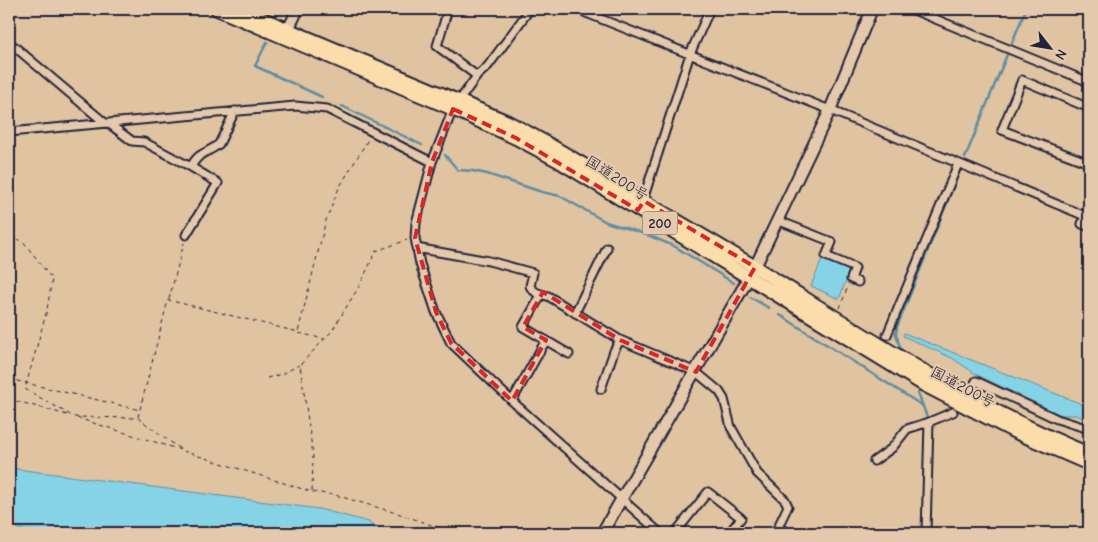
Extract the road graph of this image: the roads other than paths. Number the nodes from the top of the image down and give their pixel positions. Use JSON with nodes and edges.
{"nodes":[{"id":1,"x":217,"y":9,"type":"edge"},
{"id":2,"x":240,"y":9,"type":"edge"},
{"id":3,"x":298,"y":9,"type":"edge"},
{"id":4,"x":448,"y":9,"type":"edge"},
{"id":5,"x":530,"y":9,"type":"edge"},
{"id":6,"x":576,"y":9,"type":"edge"},
{"id":7,"x":710,"y":9,"type":"edge"},
{"id":8,"x":872,"y":9,"type":"edge"},
{"id":9,"x":911,"y":9,"type":"edge"},
{"id":10,"x":287,"y":32,"type":"junction"},
{"id":11,"x":9,"y":42,"type":"edge"},
{"id":12,"x":690,"y":54,"type":"junction"},
{"id":13,"x":477,"y":76,"type":"junction"},
{"id":14,"x":1089,"y":82,"type":"edge"},
{"id":15,"x":456,"y":105,"type":"junction"},
{"id":16,"x":1089,"y":108,"type":"edge"},
{"id":17,"x":830,"y":110,"type":"junction"},
{"id":18,"x":235,"y":111,"type":"junction"},
{"id":19,"x":106,"y":123,"type":"junction"},
{"id":20,"x":9,"y":132,"type":"edge"},
{"id":21,"x":432,"y":162,"type":"junction"},
{"id":22,"x":958,"y":164,"type":"junction"},
{"id":23,"x":1089,"y":164,"type":"edge"},
{"id":24,"x":191,"y":167,"type":"junction"},
{"id":25,"x":1089,"y":205,"type":"edge"},
{"id":26,"x":641,"y":206,"type":"junction"},
{"id":27,"x":1085,"y":216,"type":"junction"},
{"id":28,"x":777,"y":220,"type":"junction"},
{"id":29,"x":1089,"y":228,"type":"edge"},
{"id":30,"x":186,"y":235,"type":"road end"},
{"id":31,"x":416,"y":248,"type":"junction"},
{"id":32,"x":607,"y":248,"type":"dead end"},
{"id":33,"x":752,"y":272,"type":"junction"},
{"id":34,"x":858,"y":282,"type":"dead end"},
{"id":35,"x":541,"y":295,"type":"junction"},
{"id":36,"x":575,"y":313,"type":"junction"},
{"id":37,"x":887,"y":335,"type":"dead end"},
{"id":38,"x":546,"y":340,"type":"junction"},
{"id":39,"x":620,"y":340,"type":"junction"},
{"id":40,"x":569,"y":354,"type":"dead end"},
{"id":41,"x":696,"y":372,"type":"junction"},
{"id":42,"x":601,"y":389,"type":"dead end"},
{"id":43,"x":972,"y":389,"type":"dead end"},
{"id":44,"x":512,"y":401,"type":"junction"},
{"id":45,"x":953,"y":412,"type":"dead end"},
{"id":46,"x":928,"y":422,"type":"junction"},
{"id":47,"x":1089,"y":429,"type":"edge"},
{"id":48,"x":1089,"y":454,"type":"edge"},
{"id":49,"x":874,"y":461,"type":"dead end"},
{"id":50,"x":1089,"y":464,"type":"edge"},
{"id":51,"x":620,"y":499,"type":"junction"},
{"id":52,"x":777,"y":530,"type":"edge"},
{"id":53,"x":602,"y":533,"type":"edge"},
{"id":54,"x":660,"y":533,"type":"edge"},
{"id":55,"x":675,"y":533,"type":"edge"},
{"id":56,"x":729,"y":533,"type":"edge"},
{"id":57,"x":788,"y":533,"type":"edge"},
{"id":58,"x":926,"y":533,"type":"edge"}],
"edges":[{"from":1,"to":10,"type":"highway","name":"国道200号","number":"200"},
{"from":2,"to":10,"type":"highway","name":"国道200号","number":"200"},
{"from":3,"to":10,"type":"street"},
{"from":4,"to":13,"type":"street"},
{"from":5,"to":13,"type":"street"},
{"from":6,"to":12,"type":"street"},
{"from":7,"to":12,"type":"street"},
{"from":8,"to":17,"type":"street"},
{"from":9,"to":14,"type":"street"},
{"from":10,"to":15,"type":"highway","name":"国道200号","number":"200"},
{"from":11,"to":19,"type":"street"},
{"from":12,"to":17,"type":"street"},
{"from":12,"to":26,"type":"street"},
{"from":13,"to":15,"type":"street"},
{"from":15,"to":21,"type":"street"},
{"from":15,"to":26,"type":"highway","name":"国道200号","number":"200"},
{"from":16,"to":23,"type":"street"},
{"from":17,"to":22,"type":"street"},
{"from":17,"to":28,"type":"street"},
{"from":18,"to":19,"type":"street"},
{"from":18,"to":21,"type":"street"},
{"from":18,"to":24,"type":"street"},
{"from":19,"to":20,"type":"street"},
{"from":19,"to":24,"type":"street"},
{"from":21,"to":31,"type":"street"},
{"from":22,"to":27,"type":"street"},
{"from":22,"to":37,"type":"street"},
{"from":24,"to":30,"type":"street"},
{"from":25,"to":27,"type":"street"},
{"from":26,"to":33,"type":"highway","name":"国道200号","number":"200"},
{"from":27,"to":29,"type":"street"},
{"from":28,"to":33,"type":"street"},
{"from":28,"to":34,"type":"street"},
{"from":31,"to":35,"type":"street"},
{"from":31,"to":44,"type":"street"},
{"from":32,"to":36,"type":"street"},
{"from":33,"to":41,"type":"street"},
{"from":33,"to":48,"type":"highway","name":"国道200号","number":"200"},
{"from":33,"to":50,"type":"highway","name":"国道200号","number":"200"},
{"from":35,"to":36,"type":"street"},
{"from":35,"to":38,"type":"street"},
{"from":36,"to":39,"type":"street"},
{"from":38,"to":40,"type":"street"},
{"from":38,"to":44,"type":"street"},
{"from":39,"to":41,"type":"street"},
{"from":39,"to":42,"type":"street"},
{"from":41,"to":51,"type":"street"},
{"from":41,"to":52,"type":"street"},
{"from":43,"to":47,"type":"street"},
{"from":44,"to":51,"type":"street"},
{"from":45,"to":46,"type":"street"},
{"from":46,"to":49,"type":"street"},
{"from":46,"to":58,"type":"street"},
{"from":51,"to":53,"type":"street"},
{"from":51,"to":54,"type":"street"},
{"from":52,"to":57,"type":"street"},
{"from":55,"to":56,"type":"street"}]}
